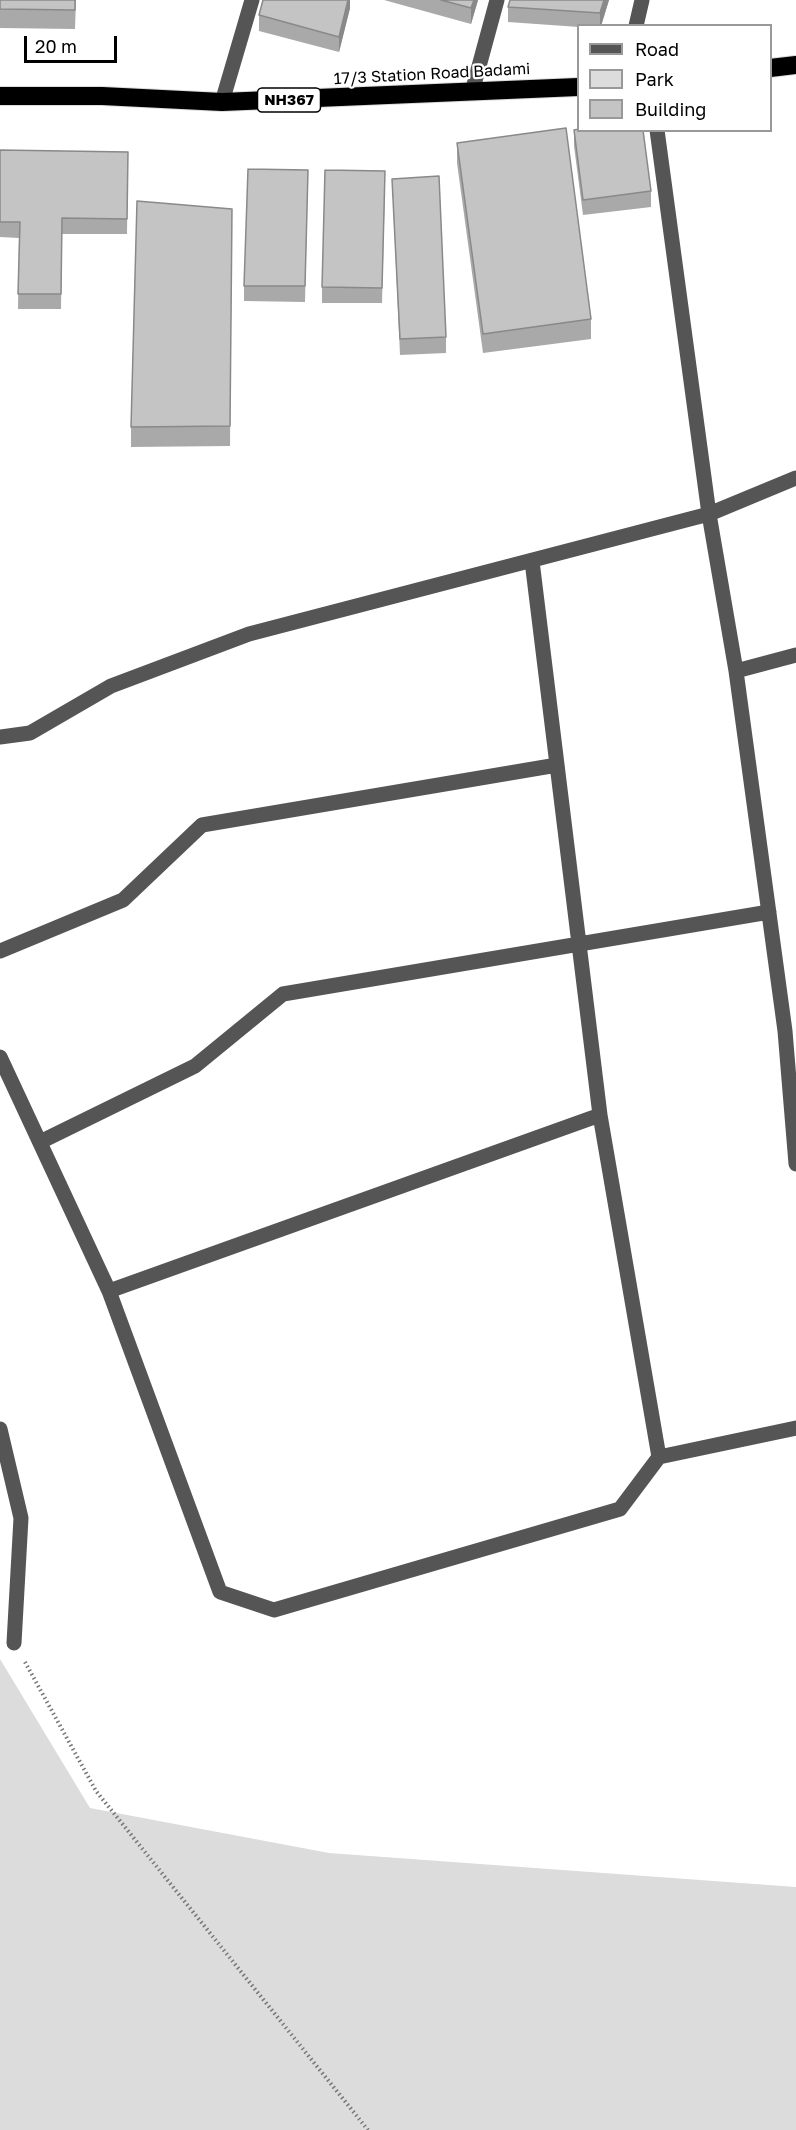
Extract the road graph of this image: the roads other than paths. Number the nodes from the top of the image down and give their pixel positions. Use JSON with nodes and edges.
{"nodes":[{"id":1,"x":252,"y":0,"type":"edge"},
{"id":2,"x":497,"y":0,"type":"edge"},
{"id":3,"x":642,"y":0,"type":"edge"},
{"id":4,"x":636,"y":24,"type":"edge"},
{"id":5,"x":796,"y":65,"type":"edge"},
{"id":6,"x":772,"y":68,"type":"edge"},
{"id":7,"x":577,"y":87,"type":"edge"},
{"id":8,"x":472,"y":92,"type":"junction"},
{"id":9,"x":0,"y":96,"type":"edge"},
{"id":10,"x":222,"y":102,"type":"junction"},
{"id":11,"x":657,"y":132,"type":"edge"},
{"id":12,"x":796,"y":478,"type":"edge"},
{"id":13,"x":708,"y":514,"type":"junction"},
{"id":14,"x":532,"y":561,"type":"junction"},
{"id":15,"x":796,"y":655,"type":"edge"},
{"id":16,"x":736,"y":671,"type":"junction"},
{"id":17,"x":0,"y":737,"type":"edge"},
{"id":18,"x":557,"y":765,"type":"junction"},
{"id":19,"x":769,"y":912,"type":"junction"},
{"id":20,"x":579,"y":944,"type":"junction"},
{"id":21,"x":0,"y":951,"type":"edge"},
{"id":22,"x":792,"y":1054,"type":"edge"},
{"id":23,"x":0,"y":1057,"type":"edge"},
{"id":24,"x":600,"y":1115,"type":"junction"},
{"id":25,"x":40,"y":1142,"type":"junction"},
{"id":26,"x":796,"y":1164,"type":"edge"},
{"id":27,"x":109,"y":1291,"type":"junction"},
{"id":28,"x":796,"y":1428,"type":"edge"},
{"id":29,"x":0,"y":1429,"type":"edge"},
{"id":30,"x":660,"y":1456,"type":"junction"},
{"id":31,"x":14,"y":1643,"type":"road end"}],
"edges":[{"from":1,"to":10,"type":"street"},
{"from":2,"to":8,"type":"street"},
{"from":3,"to":4,"type":"street"},
{"from":5,"to":6,"type":"highway"},
{"from":7,"to":8,"type":"highway","name":"17/3 Station Road Badami","number":"NH367"},
{"from":8,"to":10,"type":"highway","name":"17/3 Station Road Badami","number":"NH367"},
{"from":9,"to":10,"type":"highway","name":"17/3 Station Road Badami","number":"NH367"},
{"from":11,"to":13,"type":"street"},
{"from":12,"to":13,"type":"street"},
{"from":13,"to":14,"type":"street"},
{"from":13,"to":16,"type":"street"},
{"from":14,"to":17,"type":"street"},
{"from":14,"to":18,"type":"street"},
{"from":15,"to":16,"type":"street"},
{"from":16,"to":19,"type":"street"},
{"from":18,"to":20,"type":"street"},
{"from":18,"to":21,"type":"street"},
{"from":19,"to":20,"type":"street"},
{"from":19,"to":22,"type":"street"},
{"from":20,"to":24,"type":"street"},
{"from":20,"to":25,"type":"street"},
{"from":22,"to":26,"type":"street"},
{"from":23,"to":25,"type":"street"},
{"from":24,"to":27,"type":"street"},
{"from":24,"to":30,"type":"street"},
{"from":25,"to":27,"type":"street"},
{"from":27,"to":30,"type":"street"},
{"from":28,"to":30,"type":"street"},
{"from":29,"to":31,"type":"street"}]}
